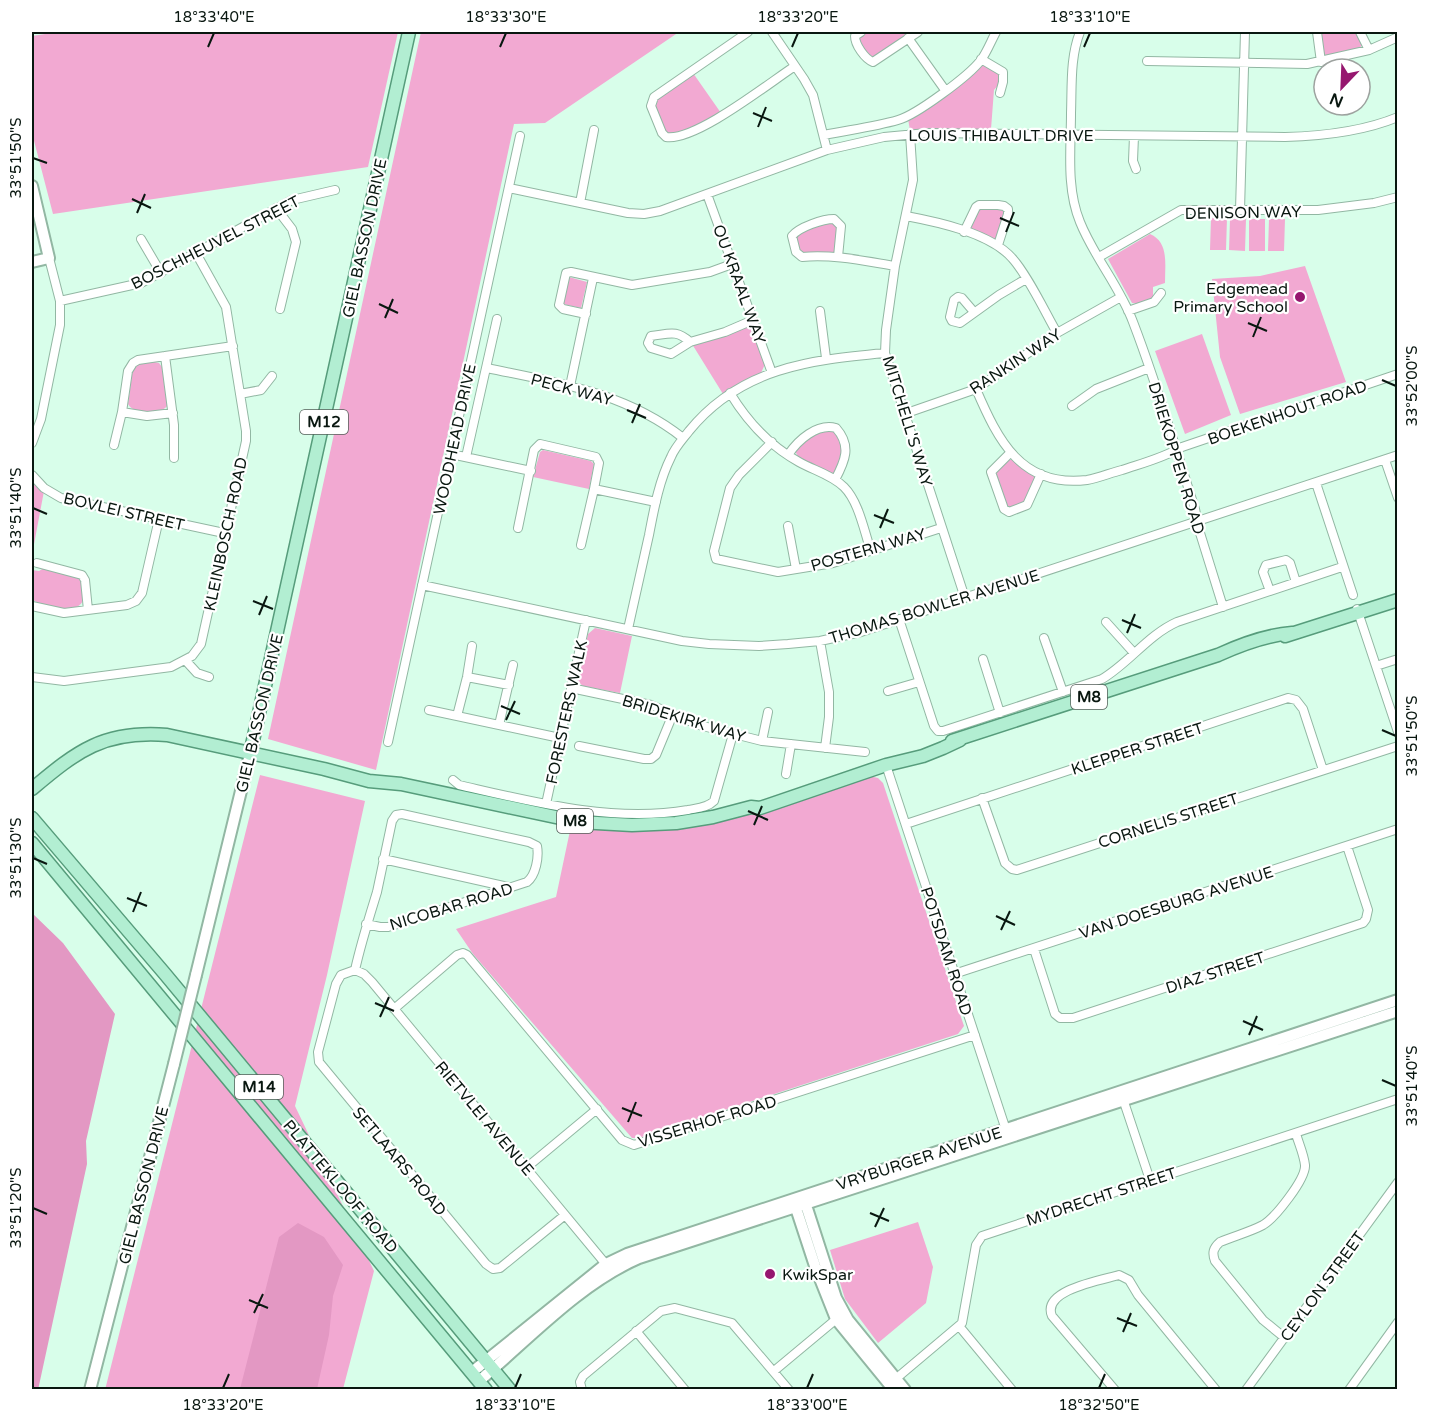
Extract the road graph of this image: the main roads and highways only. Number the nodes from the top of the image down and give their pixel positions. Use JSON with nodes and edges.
{"nodes":[{"id":1,"x":409,"y":32,"type":"edge"},
{"id":2,"x":1398,"y":594,"type":"edge"},
{"id":3,"x":1398,"y":600,"type":"edge"},
{"id":4,"x":1355,"y":611,"type":"junction"},
{"id":5,"x":250,"y":754,"type":"junction"},
{"id":6,"x":32,"y":789,"type":"edge"},
{"id":7,"x":32,"y":818,"type":"edge"},
{"id":8,"x":32,"y":843,"type":"edge"},
{"id":9,"x":479,"y":1381,"type":"edge"},
{"id":10,"x":510,"y":1389,"type":"edge"}],
"edges":[{"from":1,"to":5,"type":"main road","name":"GIEL BASSON DRIVE","number":"M12"},
{"from":2,"to":4,"type":"main road","number":"M8"},
{"from":3,"to":4,"type":"main road","number":"M8"},
{"from":4,"to":5,"type":"main road","number":"M8"},
{"from":5,"to":6,"type":"main road","number":"M8"},
{"from":7,"to":10,"type":"main road","name":"PLATTEKLOOF ROAD","number":"M14"},
{"from":8,"to":9,"type":"main road","name":"PLATTEKLOOF ROAD","number":"M14"}]}
